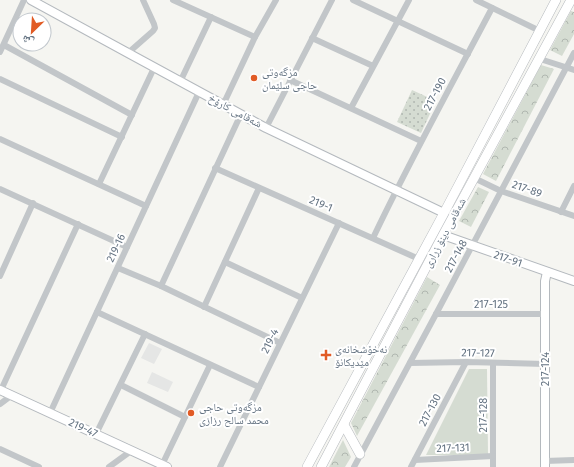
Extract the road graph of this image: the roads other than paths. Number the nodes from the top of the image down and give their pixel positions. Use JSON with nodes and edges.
{"nodes":[{"id":1,"x":24,"y":0,"type":"edge"},
{"id":2,"x":143,"y":0,"type":"edge"},
{"id":3,"x":173,"y":0,"type":"edge"},
{"id":4,"x":276,"y":0,"type":"edge"},
{"id":5,"x":332,"y":0,"type":"edge"},
{"id":6,"x":353,"y":0,"type":"edge"},
{"id":7,"x":409,"y":0,"type":"edge"},
{"id":8,"x":476,"y":0,"type":"edge"},
{"id":9,"x":556,"y":0,"type":"edge"},
{"id":10,"x":35,"y":1,"type":"edge"},
{"id":11,"x":572,"y":3,"type":"edge"},
{"id":12,"x":492,"y":8,"type":"junction"},
{"id":13,"x":211,"y":16,"type":"junction"},
{"id":14,"x":398,"y":21,"type":"junction"},
{"id":15,"x":540,"y":31,"type":"junction"},
{"id":16,"x":255,"y":37,"type":"junction"},
{"id":17,"x":312,"y":38,"type":"junction"},
{"id":18,"x":4,"y":44,"type":"junction"},
{"id":19,"x":0,"y":52,"type":"edge"},
{"id":20,"x":574,"y":53,"type":"edge"},
{"id":21,"x":128,"y":54,"type":"junction"},
{"id":22,"x":468,"y":54,"type":"junction"},
{"id":23,"x":540,"y":59,"type":"junction"},
{"id":24,"x":374,"y":66,"type":"junction"},
{"id":25,"x":154,"y":68,"type":"junction"},
{"id":26,"x":566,"y":68,"type":"junction"},
{"id":27,"x":574,"y":70,"type":"edge"},
{"id":28,"x":0,"y":79,"type":"edge"},
{"id":29,"x":290,"y":80,"type":"junction"},
{"id":30,"x":180,"y":82,"type":"junction"},
{"id":31,"x":200,"y":92,"type":"junction"},
{"id":32,"x":224,"y":105,"type":"junction"},
{"id":33,"x":351,"y":108,"type":"junction"},
{"id":34,"x":241,"y":114,"type":"junction"},
{"id":35,"x":132,"y":115,"type":"junction"},
{"id":36,"x":266,"y":128,"type":"junction"},
{"id":37,"x":122,"y":137,"type":"junction"},
{"id":38,"x":0,"y":139,"type":"edge"},
{"id":39,"x":421,"y":141,"type":"junction"},
{"id":40,"x":216,"y":168,"type":"junction"},
{"id":41,"x":474,"y":178,"type":"junction"},
{"id":42,"x":99,"y":184,"type":"junction"},
{"id":43,"x":574,"y":186,"type":"edge"},
{"id":44,"x":259,"y":188,"type":"junction"},
{"id":45,"x":0,"y":189,"type":"edge"},
{"id":46,"x":396,"y":190,"type":"junction"},
{"id":47,"x":501,"y":191,"type":"junction"},
{"id":48,"x":33,"y":203,"type":"junction"},
{"id":49,"x":146,"y":206,"type":"junction"},
{"id":50,"x":561,"y":212,"type":"junction"},
{"id":51,"x":444,"y":213,"type":"junction"},
{"id":52,"x":574,"y":216,"type":"edge"},
{"id":53,"x":339,"y":223,"type":"junction"},
{"id":54,"x":78,"y":224,"type":"junction"},
{"id":55,"x":443,"y":235,"type":"junction"},
{"id":56,"x":373,"y":238,"type":"junction"},
{"id":57,"x":472,"y":246,"type":"junction"},
{"id":58,"x":127,"y":247,"type":"junction"},
{"id":59,"x":419,"y":258,"type":"junction"},
{"id":60,"x":225,"y":262,"type":"junction"},
{"id":61,"x":118,"y":268,"type":"junction"},
{"id":62,"x":547,"y":272,"type":"junction"},
{"id":63,"x":0,"y":276,"type":"edge"},
{"id":64,"x":574,"y":281,"type":"edge"},
{"id":65,"x":161,"y":286,"type":"junction"},
{"id":66,"x":302,"y":298,"type":"junction"},
{"id":67,"x":204,"y":307,"type":"junction"},
{"id":68,"x":97,"y":312,"type":"junction"},
{"id":69,"x":436,"y":314,"type":"junction"},
{"id":70,"x":545,"y":314,"type":"junction"},
{"id":71,"x":145,"y":334,"type":"junction"},
{"id":72,"x":280,"y":343,"type":"junction"},
{"id":73,"x":466,"y":362,"type":"junction"},
{"id":74,"x":410,"y":363,"type":"junction"},
{"id":75,"x":492,"y":363,"type":"junction"},
{"id":76,"x":545,"y":364,"type":"junction"},
{"id":77,"x":210,"y":365,"type":"junction"},
{"id":78,"x":121,"y":385,"type":"junction"},
{"id":79,"x":259,"y":387,"type":"junction"},
{"id":80,"x":0,"y":390,"type":"edge"},
{"id":81,"x":12,"y":395,"type":"junction"},
{"id":82,"x":0,"y":404,"type":"edge"},
{"id":83,"x":50,"y":413,"type":"junction"},
{"id":84,"x":185,"y":417,"type":"junction"},
{"id":85,"x":344,"y":425,"type":"junction"},
{"id":86,"x":96,"y":434,"type":"junction"},
{"id":87,"x":0,"y":449,"type":"edge"},
{"id":88,"x":131,"y":451,"type":"junction"},
{"id":89,"x":360,"y":454,"type":"junction"},
{"id":90,"x":493,"y":456,"type":"junction"},
{"id":91,"x":415,"y":460,"type":"junction"},
{"id":92,"x":574,"y":460,"type":"edge"},
{"id":93,"x":545,"y":464,"type":"edge"},
{"id":94,"x":164,"y":466,"type":"edge"},
{"id":95,"x":39,"y":467,"type":"edge"},
{"id":96,"x":109,"y":467,"type":"edge"},
{"id":97,"x":220,"y":467,"type":"edge"},
{"id":98,"x":307,"y":467,"type":"edge"},
{"id":99,"x":321,"y":467,"type":"edge"},
{"id":100,"x":354,"y":467,"type":"edge"},
{"id":101,"x":411,"y":467,"type":"edge"},
{"id":102,"x":493,"y":467,"type":"edge"}],
"edges":[{"from":1,"to":18,"type":"street"},
{"from":2,"to":21,"type":"street"},
{"from":3,"to":13,"type":"street"},
{"from":4,"to":16,"type":"street"},
{"from":5,"to":17,"type":"street"},
{"from":6,"to":14,"type":"street"},
{"from":7,"to":14,"type":"street"},
{"from":8,"to":12,"type":"street"},
{"from":9,"to":15,"type":"main road","name":"شەقامی دینۆ زراری"},
{"from":10,"to":21,"type":"street","name":"شەقامی کارۆخ"},
{"from":11,"to":23,"type":"main road","name":"شەقامی دینۆ زراری"},
{"from":12,"to":15,"type":"street"},
{"from":12,"to":22,"type":"street","name":"217-190"},
{"from":13,"to":16,"type":"street"},
{"from":13,"to":30,"type":"street"},
{"from":14,"to":22,"type":"street"},
{"from":14,"to":24,"type":"street"},
{"from":15,"to":51,"type":"main road","name":"شەقامی دینۆ زراری"},
{"from":16,"to":32,"type":"street"},
{"from":17,"to":24,"type":"street"},
{"from":17,"to":29,"type":"street"},
{"from":18,"to":19,"type":"street"},
{"from":18,"to":35,"type":"street"},
{"from":20,"to":26,"type":"street","name":"217-148"},
{"from":21,"to":25,"type":"street","name":"شەقامی کارۆخ"},
{"from":22,"to":39,"type":"street","name":"217-190"},
{"from":23,"to":26,"type":"street"},
{"from":23,"to":41,"type":"main road","name":"شەقامی دینۆ زراری"},
{"from":24,"to":33,"type":"street"},
{"from":25,"to":30,"type":"street","name":"شەقامی کارۆخ"},
{"from":25,"to":35,"type":"street"},
{"from":26,"to":27,"type":"street"},
{"from":26,"to":47,"type":"street","name":"217-148"},
{"from":28,"to":37,"type":"street"},
{"from":29,"to":33,"type":"street"},
{"from":29,"to":36,"type":"street"},
{"from":30,"to":31,"type":"street","name":"شەقامی کارۆخ"},
{"from":31,"to":32,"type":"street","name":"شەقامی کارۆخ"},
{"from":31,"to":49,"type":"street","name":"219-16"},
{"from":32,"to":34,"type":"street","name":"شەقامی کارۆخ"},
{"from":33,"to":39,"type":"street"},
{"from":34,"to":36,"type":"street","name":"شەقامی کارۆخ"},
{"from":34,"to":40,"type":"street"},
{"from":35,"to":37,"type":"street"},
{"from":36,"to":46,"type":"street","name":"شەقامی کارۆخ"},
{"from":37,"to":42,"type":"street"},
{"from":38,"to":42,"type":"street"},
{"from":39,"to":46,"type":"street","name":"217-190"},
{"from":40,"to":44,"type":"street","name":"219-1"},
{"from":40,"to":65,"type":"street"},
{"from":41,"to":47,"type":"street","name":"217-89"},
{"from":41,"to":55,"type":"main road","name":"شەقامی دینۆ زراری"},
{"from":42,"to":49,"type":"street"},
{"from":43,"to":50,"type":"street"},
{"from":44,"to":53,"type":"street","name":"219-1"},
{"from":44,"to":60,"type":"street"},
{"from":45,"to":48,"type":"street"},
{"from":46,"to":51,"type":"street","name":"شەقامی کارۆخ"},
{"from":46,"to":56,"type":"street","name":"217-190"},
{"from":47,"to":50,"type":"street","name":"217-89"},
{"from":47,"to":57,"type":"street","name":"217-148"},
{"from":48,"to":54,"type":"street"},
{"from":48,"to":63,"type":"street"},
{"from":49,"to":58,"type":"street","name":"219-16"},
{"from":50,"to":52,"type":"street","name":"217-89"},
{"from":51,"to":59,"type":"main road","name":"شەقامی دینۆ زراری"},
{"from":53,"to":56,"type":"street","name":"219-1"},
{"from":53,"to":66,"type":"street","name":"219-4"},
{"from":54,"to":58,"type":"street"},
{"from":54,"to":80,"type":"street"},
{"from":55,"to":57,"type":"street","name":"217-91"},
{"from":55,"to":85,"type":"main road","name":"شەقامی دینۆ زراری"},
{"from":56,"to":59,"type":"street","name":"219-1"},
{"from":57,"to":62,"type":"street","name":"217-91"},
{"from":57,"to":69,"type":"street","name":"217-148"},
{"from":58,"to":61,"type":"street","name":"219-16"},
{"from":59,"to":98,"type":"main road","name":"شەقامی دینۆ زراری"},
{"from":60,"to":66,"type":"street"},
{"from":60,"to":67,"type":"street"},
{"from":61,"to":65,"type":"street"},
{"from":61,"to":68,"type":"street","name":"219-16"},
{"from":62,"to":64,"type":"street","name":"217-91"},
{"from":62,"to":70,"type":"street","name":"217-124"},
{"from":65,"to":67,"type":"street"},
{"from":66,"to":72,"type":"street","name":"219-4"},
{"from":67,"to":72,"type":"street"},
{"from":68,"to":71,"type":"street"},
{"from":68,"to":83,"type":"street","name":"219-16"},
{"from":69,"to":70,"type":"street","name":"217-125"},
{"from":69,"to":74,"type":"street","name":"217-148"},
{"from":70,"to":76,"type":"street","name":"217-124"},
{"from":71,"to":77,"type":"street"},
{"from":71,"to":78,"type":"street"},
{"from":72,"to":79,"type":"street","name":"219-4"},
{"from":73,"to":74,"type":"street","name":"217-127"},
{"from":73,"to":75,"type":"street","name":"217-127"},
{"from":73,"to":91,"type":"street","name":"217-130"},
{"from":74,"to":89,"type":"street","name":"217-148"},
{"from":75,"to":76,"type":"street","name":"217-127"},
{"from":75,"to":90,"type":"street","name":"217-128"},
{"from":76,"to":93,"type":"street","name":"217-124"},
{"from":77,"to":79,"type":"street"},
{"from":77,"to":84,"type":"street"},
{"from":78,"to":84,"type":"street"},
{"from":78,"to":86,"type":"street"},
{"from":79,"to":97,"type":"street","name":"219-4"},
{"from":80,"to":81,"type":"street","name":"219-47"},
{"from":81,"to":82,"type":"street"},
{"from":81,"to":83,"type":"street","name":"219-47"},
{"from":83,"to":86,"type":"street","name":"219-47"},
{"from":84,"to":94,"type":"street"},
{"from":85,"to":89,"type":"main road"},
{"from":85,"to":99,"type":"main road","name":"شەقامی دینۆ زراری"},
{"from":86,"to":88,"type":"street","name":"219-47"},
{"from":87,"to":95,"type":"street"},
{"from":88,"to":94,"type":"street","name":"219-47"},
{"from":88,"to":96,"type":"street"},
{"from":89,"to":100,"type":"street","name":"217-148"},
{"from":90,"to":91,"type":"street","name":"217-131"},
{"from":90,"to":102,"type":"street","name":"217-128"},
{"from":91,"to":101,"type":"street","name":"217-130"},
{"from":92,"to":93,"type":"street"}]}
